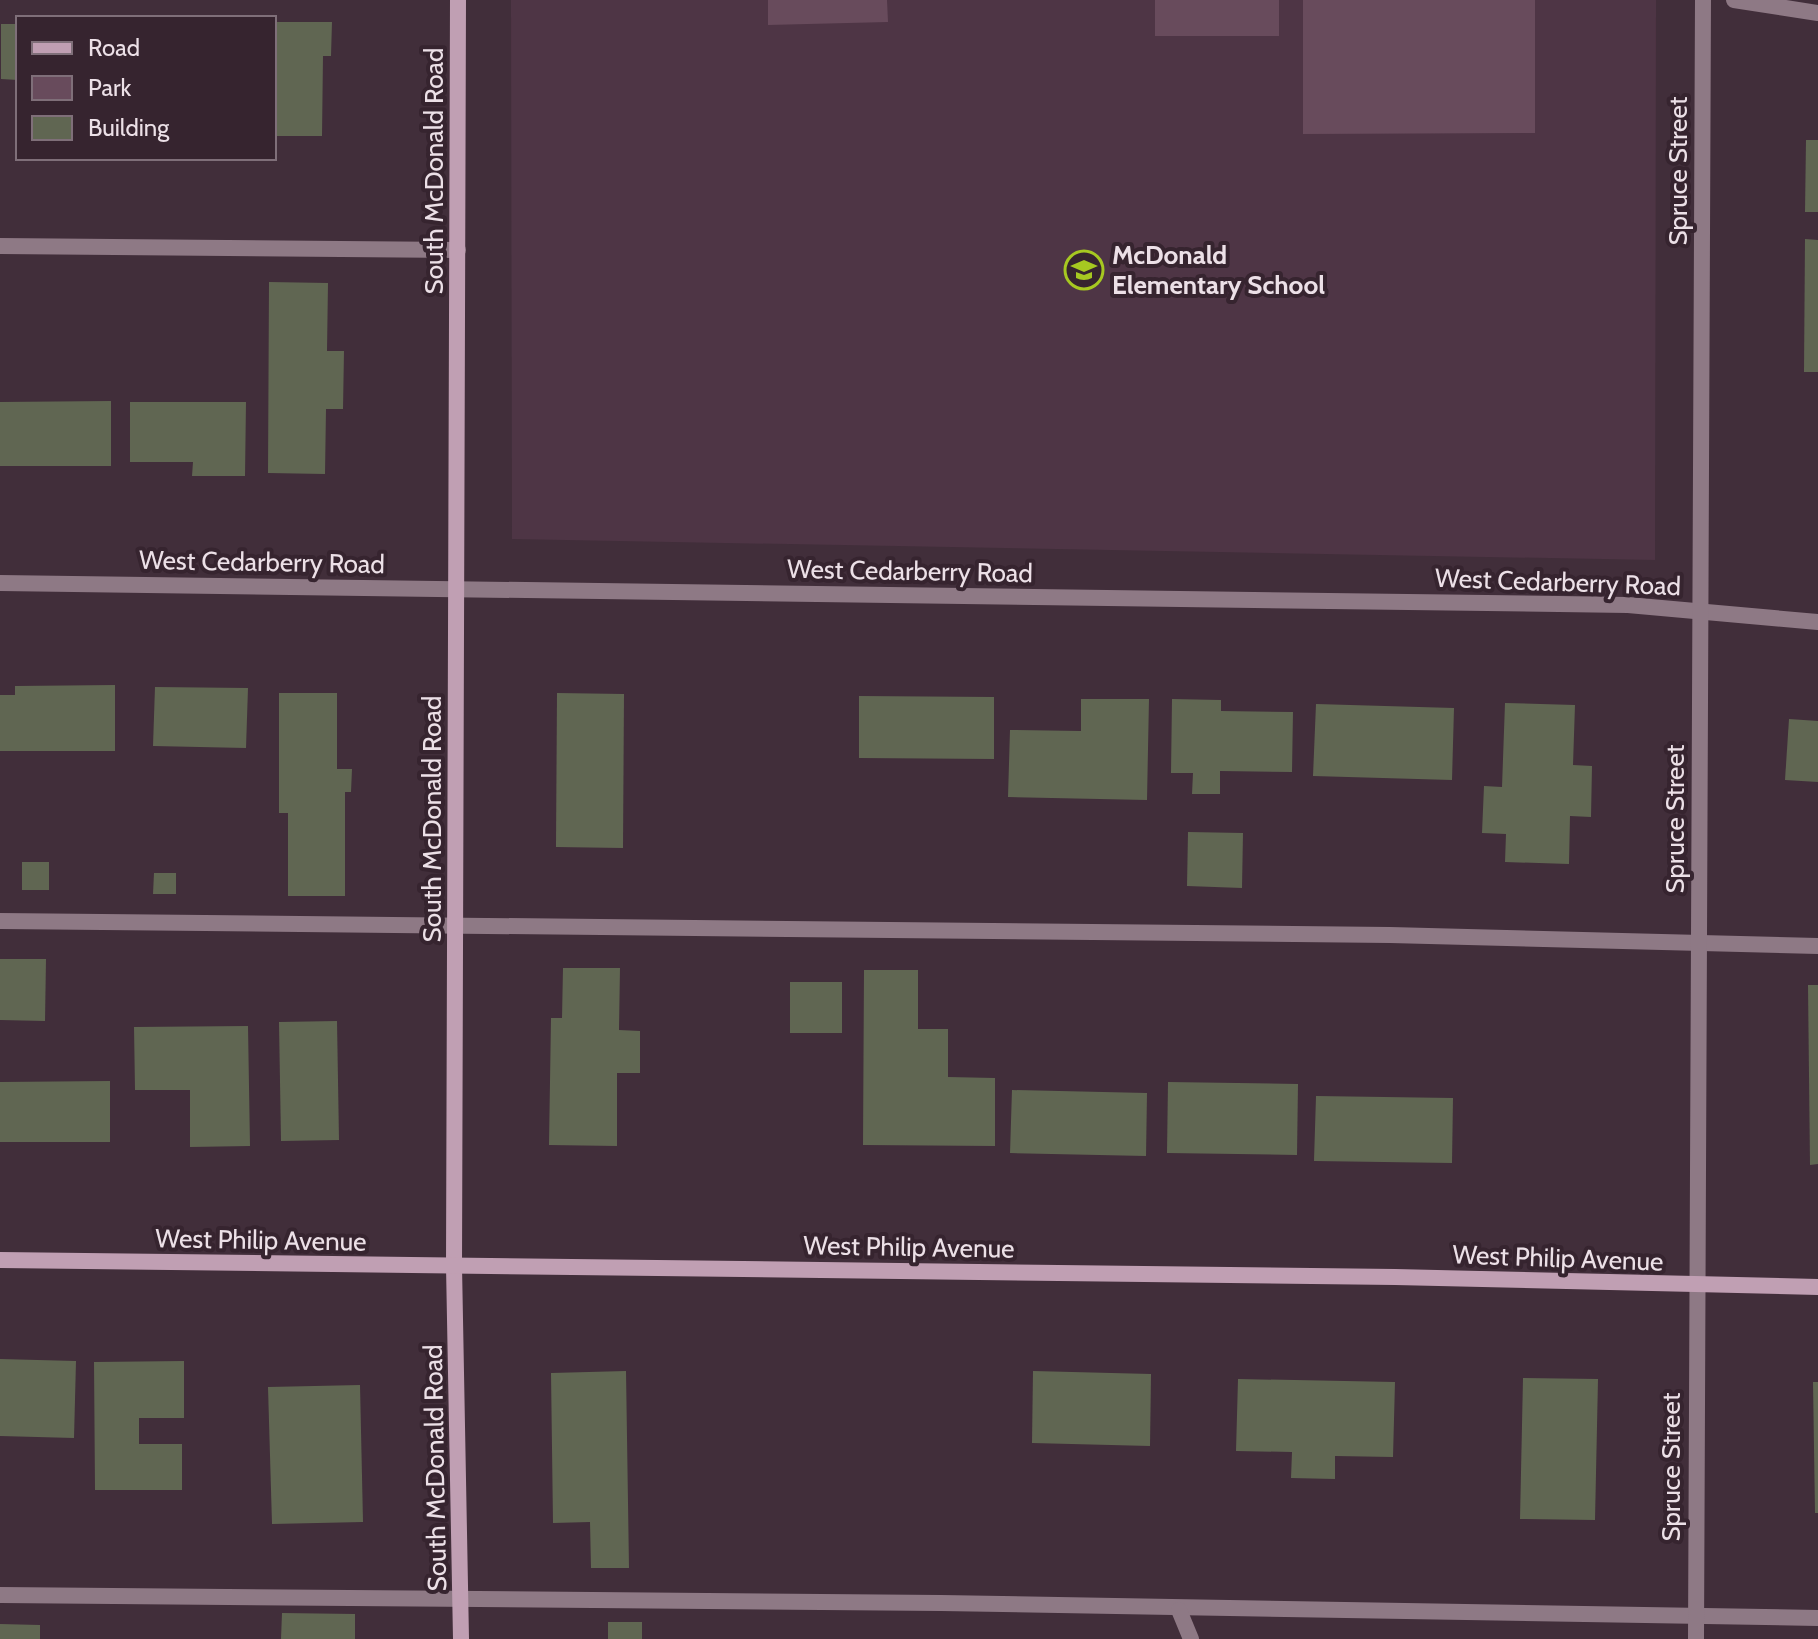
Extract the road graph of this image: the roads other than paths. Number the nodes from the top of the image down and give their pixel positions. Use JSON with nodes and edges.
{"nodes":[{"id":1,"x":458,"y":0,"type":"edge"},
{"id":2,"x":1703,"y":0,"type":"edge"},
{"id":3,"x":1734,"y":0,"type":"edge"},
{"id":4,"x":1818,"y":13,"type":"edge"},
{"id":5,"x":0,"y":246,"type":"edge"},
{"id":6,"x":458,"y":250,"type":"junction"},
{"id":7,"x":0,"y":583,"type":"edge"},
{"id":8,"x":456,"y":588,"type":"junction"},
{"id":9,"x":1700,"y":611,"type":"junction"},
{"id":10,"x":1818,"y":622,"type":"edge"},
{"id":11,"x":0,"y":921,"type":"edge"},
{"id":12,"x":455,"y":927,"type":"junction"},
{"id":13,"x":1699,"y":944,"type":"junction"},
{"id":14,"x":1818,"y":946,"type":"edge"},
{"id":15,"x":0,"y":1260,"type":"edge"},
{"id":16,"x":454,"y":1266,"type":"junction"},
{"id":17,"x":1696,"y":1286,"type":"junction"},
{"id":18,"x":1818,"y":1287,"type":"edge"},
{"id":19,"x":0,"y":1595,"type":"edge"},
{"id":20,"x":462,"y":1601,"type":"junction"},
{"id":21,"x":1179,"y":1610,"type":"junction"},
{"id":22,"x":1694,"y":1616,"type":"junction"},
{"id":23,"x":1818,"y":1618,"type":"edge"},
{"id":24,"x":461,"y":1639,"type":"edge"},
{"id":25,"x":1191,"y":1639,"type":"edge"},
{"id":26,"x":1696,"y":1639,"type":"edge"}],
"edges":[{"from":1,"to":6,"type":"main road","name":"South McDonald Road"},
{"from":2,"to":9,"type":"street","name":"Spruce Street"},
{"from":3,"to":4,"type":"street"},
{"from":5,"to":6,"type":"street"},
{"from":6,"to":8,"type":"main road","name":"South McDonald Road"},
{"from":7,"to":8,"type":"street","name":"West Cedarberry Road"},
{"from":8,"to":9,"type":"street","name":"West Cedarberry Road"},
{"from":8,"to":12,"type":"main road","name":"South McDonald Road"},
{"from":9,"to":10,"type":"street","name":"West Cedarberry Road"},
{"from":9,"to":13,"type":"street","name":"Spruce Street"},
{"from":11,"to":12,"type":"street"},
{"from":12,"to":13,"type":"street"},
{"from":12,"to":16,"type":"main road","name":"South McDonald Road"},
{"from":13,"to":14,"type":"street"},
{"from":13,"to":17,"type":"street","name":"Spruce Street"},
{"from":15,"to":16,"type":"main road","name":"West Philip Avenue"},
{"from":16,"to":17,"type":"main road","name":"West Philip Avenue"},
{"from":16,"to":20,"type":"main road","name":"South McDonald Road"},
{"from":17,"to":18,"type":"main road","name":"West Philip Avenue"},
{"from":17,"to":22,"type":"street","name":"Spruce Street"},
{"from":19,"to":20,"type":"street"},
{"from":20,"to":21,"type":"street"},
{"from":20,"to":24,"type":"main road","name":"South McDonald Road"},
{"from":21,"to":22,"type":"street"},
{"from":21,"to":25,"type":"street"},
{"from":22,"to":23,"type":"street"},
{"from":22,"to":26,"type":"street","name":"Spruce Street"}]}
